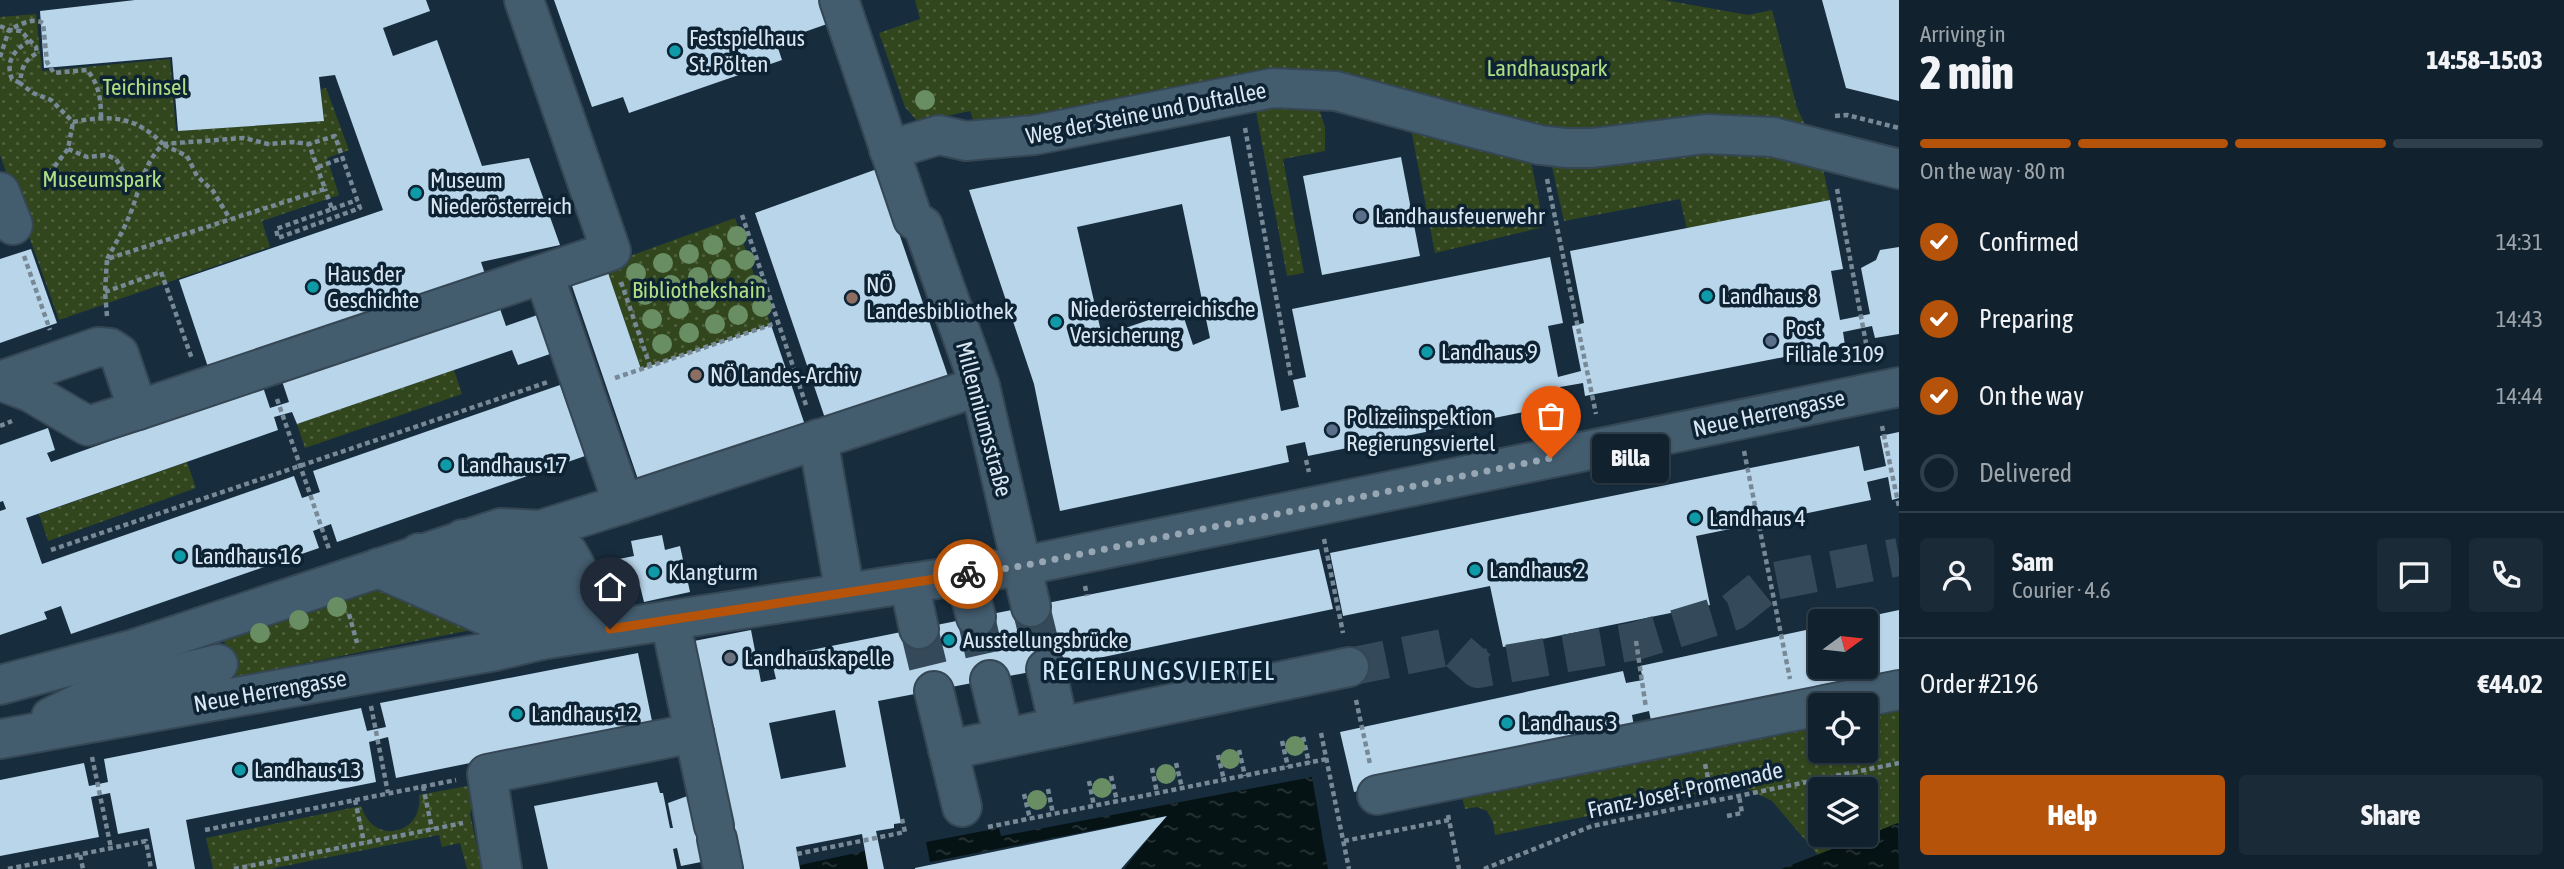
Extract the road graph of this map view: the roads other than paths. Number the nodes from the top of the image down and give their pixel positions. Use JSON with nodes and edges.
{"nodes":[{"id":1,"x":524,"y":0,"type":"edge"},
{"id":2,"x":839,"y":0,"type":"edge"},
{"id":3,"x":889,"y":150,"type":"junction"},
{"id":4,"x":1899,"y":169,"type":"edge"},
{"id":5,"x":544,"y":275,"type":"junction"},
{"id":6,"x":0,"y":381,"type":"edge"},
{"id":7,"x":980,"y":386,"type":"junction"},
{"id":8,"x":1899,"y":387,"type":"edge"},
{"id":9,"x":138,"y":410,"type":"junction"},
{"id":10,"x":818,"y":439,"type":"junction"},
{"id":11,"x":623,"y":504,"type":"junction"},
{"id":12,"x":540,"y":530,"type":"junction"},
{"id":13,"x":463,"y":539,"type":"junction"},
{"id":14,"x":419,"y":553,"type":"junction"},
{"id":15,"x":1022,"y":566,"type":"junction"},
{"id":16,"x":378,"y":568,"type":"junction"},
{"id":17,"x":965,"y":575,"type":"junction"},
{"id":18,"x":909,"y":583,"type":"junction"},
{"id":19,"x":845,"y":593,"type":"junction"},
{"id":20,"x":1031,"y":607,"type":"tunnel mouth"},
{"id":21,"x":976,"y":617,"type":"tunnel mouth"},
{"id":22,"x":670,"y":620,"type":"junction"},
{"id":23,"x":919,"y":629,"type":"tunnel mouth"},
{"id":24,"x":602,"y":631,"type":"junction"},
{"id":25,"x":541,"y":640,"type":"junction"},
{"id":26,"x":218,"y":664,"type":"dead end"},
{"id":27,"x":1349,"y":667,"type":"tunnel mouth"},
{"id":28,"x":1046,"y":669,"type":"tunnel mouth"},
{"id":29,"x":990,"y":680,"type":"tunnel mouth"},
{"id":30,"x":0,"y":686,"type":"edge"},
{"id":31,"x":1899,"y":690,"type":"edge"},
{"id":32,"x":934,"y":691,"type":"tunnel mouth"},
{"id":33,"x":1878,"y":694,"type":"edge"},
{"id":34,"x":93,"y":708,"type":"junction"},
{"id":35,"x":1808,"y":708,"type":"edge"},
{"id":36,"x":1059,"y":727,"type":"junction"},
{"id":37,"x":694,"y":733,"type":"junction"},
{"id":38,"x":6,"y":738,"type":"edge"},
{"id":39,"x":1004,"y":738,"type":"junction"},
{"id":40,"x":948,"y":750,"type":"junction"},
{"id":41,"x":1377,"y":795,"type":"road end"},
{"id":42,"x":970,"y":818,"type":"road end"},
{"id":43,"x":718,"y":845,"type":"edge"},
{"id":44,"x":502,"y":869,"type":"edge"}],
"edges":[{"from":1,"to":5,"type":"street"},
{"from":2,"to":3,"type":"street","name":"Millenniumsstraße"},
{"from":3,"to":4,"type":"street","name":"Weg der Steine und Duftallee"},
{"from":3,"to":7,"type":"street","name":"Millenniumsstraße"},
{"from":5,"to":9,"type":"street"},
{"from":5,"to":11,"type":"street"},
{"from":6,"to":9,"type":"street"},
{"from":6,"to":9,"type":"street"},
{"from":7,"to":10,"type":"street"},
{"from":7,"to":15,"type":"street","name":"Millenniumsstraße"},
{"from":8,"to":15,"type":"street","name":"Neue Herrengasse"},
{"from":10,"to":11,"type":"street"},
{"from":10,"to":19,"type":"street"},
{"from":11,"to":12,"type":"street"},
{"from":12,"to":13,"type":"street"},
{"from":12,"to":24,"type":"street"},
{"from":13,"to":14,"type":"street"},
{"from":13,"to":24,"type":"street"},
{"from":14,"to":16,"type":"street"},
{"from":14,"to":24,"type":"street"},
{"from":15,"to":17,"type":"street","name":"Neue Herrengasse"},
{"from":15,"to":20,"type":"street","name":"Millenniumsstraße"},
{"from":16,"to":25,"type":"street"},
{"from":16,"to":30,"type":"street"},
{"from":17,"to":18,"type":"street","name":"Neue Herrengasse"},
{"from":17,"to":21,"type":"street"},
{"from":18,"to":19,"type":"street","name":"Neue Herrengasse"},
{"from":18,"to":23,"type":"street"},
{"from":19,"to":22,"type":"street","name":"Neue Herrengasse"},
{"from":22,"to":24,"type":"street","name":"Neue Herrengasse"},
{"from":22,"to":37,"type":"street"},
{"from":24,"to":25,"type":"street","name":"Neue Herrengasse"},
{"from":25,"to":34,"type":"street","name":"Neue Herrengasse"},
{"from":26,"to":34,"type":"street"},
{"from":27,"to":36,"type":"street"},
{"from":28,"to":36,"type":"street"},
{"from":29,"to":39,"type":"street"},
{"from":30,"to":34,"type":"street"},
{"from":31,"to":33,"type":"street"},
{"from":32,"to":40,"type":"street"},
{"from":34,"to":38,"type":"street","name":"Neue Herrengasse"},
{"from":35,"to":41,"type":"street"},
{"from":36,"to":39,"type":"street"},
{"from":37,"to":43,"type":"street"},
{"from":37,"to":44,"type":"street"},
{"from":39,"to":40,"type":"street"},
{"from":40,"to":42,"type":"street"}]}
